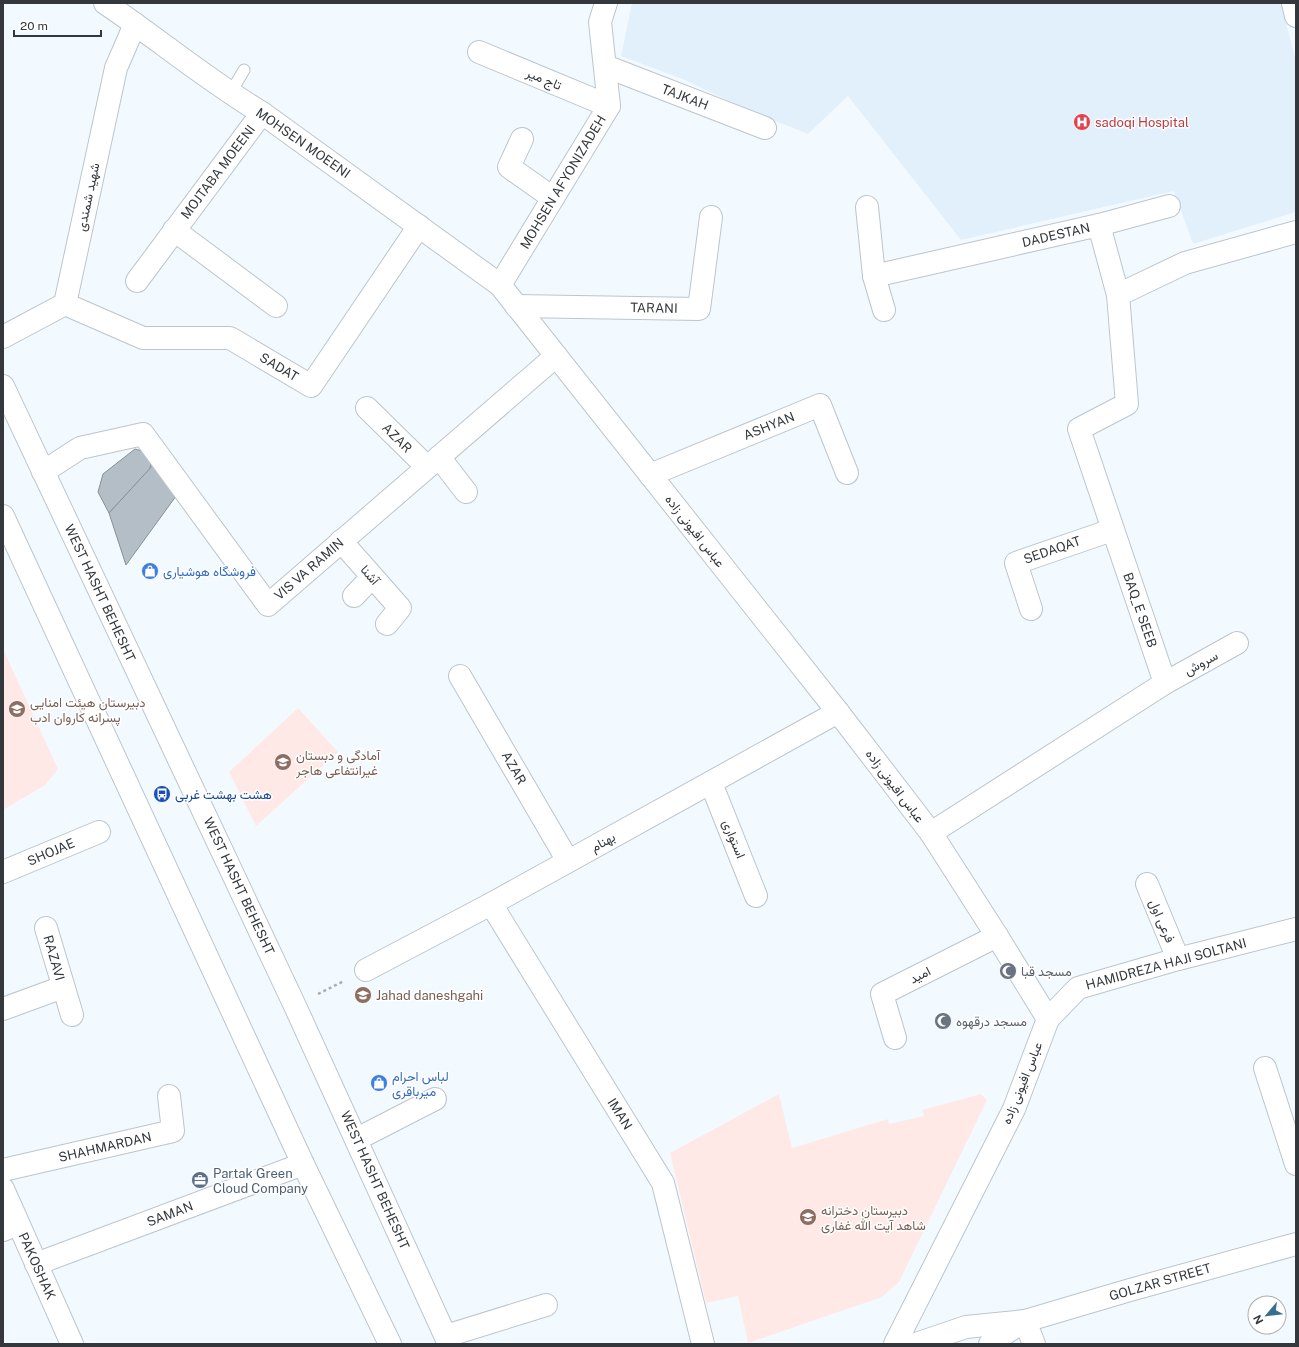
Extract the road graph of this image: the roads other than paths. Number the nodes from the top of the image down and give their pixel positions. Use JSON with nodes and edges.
{"nodes":[{"id":1,"x":106,"y":3,"type":"edge"},
{"id":2,"x":606,"y":3,"type":"edge"},
{"id":3,"x":1293,"y":3,"type":"edge"},
{"id":4,"x":1296,"y":16,"type":"edge"},
{"id":5,"x":135,"y":24,"type":"junction"},
{"id":6,"x":480,"y":52,"type":"dead end"},
{"id":7,"x":605,"y":66,"type":"junction"},
{"id":8,"x":244,"y":70,"type":"dead end"},
{"id":9,"x":230,"y":94,"type":"junction"},
{"id":10,"x":609,"y":106,"type":"junction"},
{"id":11,"x":262,"y":113,"type":"junction"},
{"id":12,"x":764,"y":128,"type":"dead end"},
{"id":13,"x":522,"y":139,"type":"dead end"},
{"id":14,"x":553,"y":198,"type":"junction"},
{"id":15,"x":1169,"y":206,"type":"dead end"},
{"id":16,"x":867,"y":207,"type":"dead end"},
{"id":17,"x":711,"y":217,"type":"dead end"},
{"id":18,"x":1099,"y":225,"type":"junction"},
{"id":19,"x":419,"y":226,"type":"junction"},
{"id":20,"x":174,"y":230,"type":"junction"},
{"id":21,"x":1296,"y":232,"type":"edge"},
{"id":22,"x":874,"y":276,"type":"junction"},
{"id":23,"x":137,"y":281,"type":"dead end"},
{"id":24,"x":500,"y":285,"type":"junction"},
{"id":25,"x":1118,"y":295,"type":"junction"},
{"id":26,"x":65,"y":304,"type":"junction"},
{"id":27,"x":276,"y":306,"type":"dead end"},
{"id":28,"x":516,"y":306,"type":"junction"},
{"id":29,"x":884,"y":310,"type":"dead end"},
{"id":30,"x":3,"y":337,"type":"edge"},
{"id":31,"x":556,"y":356,"type":"junction"},
{"id":32,"x":3,"y":386,"type":"edge"},
{"id":33,"x":367,"y":408,"type":"dead end"},
{"id":34,"x":433,"y":462,"type":"junction"},
{"id":35,"x":43,"y":472,"type":"junction"},
{"id":36,"x":847,"y":473,"type":"dead end"},
{"id":37,"x":650,"y":475,"type":"junction"},
{"id":38,"x":466,"y":492,"type":"dead end"},
{"id":39,"x":3,"y":516,"type":"edge"},
{"id":40,"x":1112,"y":530,"type":"junction"},
{"id":41,"x":341,"y":541,"type":"junction"},
{"id":42,"x":372,"y":577,"type":"junction"},
{"id":43,"x":354,"y":596,"type":"dead end"},
{"id":44,"x":1031,"y":609,"type":"dead end"},
{"id":45,"x":393,"y":616,"type":"dead end"},
{"id":46,"x":1237,"y":644,"type":"dead end"},
{"id":47,"x":460,"y":676,"type":"dead end"},
{"id":48,"x":1165,"y":683,"type":"junction"},
{"id":49,"x":838,"y":712,"type":"junction"},
{"id":50,"x":711,"y":783,"type":"junction"},
{"id":51,"x":99,"y":832,"type":"dead end"},
{"id":52,"x":931,"y":833,"type":"junction"},
{"id":53,"x":568,"y":861,"type":"junction"},
{"id":54,"x":3,"y":872,"type":"edge"},
{"id":55,"x":1147,"y":884,"type":"dead end"},
{"id":56,"x":756,"y":896,"type":"dead end"},
{"id":57,"x":491,"y":904,"type":"junction"},
{"id":58,"x":46,"y":928,"type":"dead end"},
{"id":59,"x":1296,"y":929,"type":"edge"},
{"id":60,"x":998,"y":936,"type":"junction"},
{"id":61,"x":1178,"y":959,"type":"junction"},
{"id":62,"x":366,"y":970,"type":"road end"},
{"id":63,"x":63,"y":987,"type":"junction"},
{"id":64,"x":3,"y":1009,"type":"edge"},
{"id":65,"x":72,"y":1015,"type":"dead end"},
{"id":66,"x":1048,"y":1018,"type":"junction"},
{"id":67,"x":895,"y":1038,"type":"dead end"},
{"id":68,"x":1265,"y":1068,"type":"dead end"},
{"id":69,"x":169,"y":1096,"type":"dead end"},
{"id":70,"x":434,"y":1099,"type":"dead end"},
{"id":71,"x":357,"y":1139,"type":"junction"},
{"id":72,"x":303,"y":1164,"type":"junction"},
{"id":73,"x":1296,"y":1164,"type":"edge"},
{"id":74,"x":3,"y":1170,"type":"edge"},
{"id":75,"x":3,"y":1188,"type":"edge"},
{"id":76,"x":11,"y":1227,"type":"edge"},
{"id":77,"x":1296,"y":1244,"type":"edge"},
{"id":78,"x":36,"y":1264,"type":"junction"},
{"id":79,"x":546,"y":1305,"type":"dead end"},
{"id":80,"x":1025,"y":1321,"type":"junction"},
{"id":81,"x":447,"y":1340,"type":"edge"},
{"id":82,"x":72,"y":1344,"type":"edge"},
{"id":83,"x":390,"y":1344,"type":"edge"},
{"id":84,"x":703,"y":1344,"type":"edge"},
{"id":85,"x":895,"y":1344,"type":"edge"},
{"id":86,"x":916,"y":1344,"type":"edge"},
{"id":87,"x":990,"y":1344,"type":"edge"},
{"id":88,"x":1034,"y":1344,"type":"edge"}],
"edges":[{"from":1,"to":5,"type":"street","name":"MOHSEN MOEENI"},
{"from":2,"to":7,"type":"street","name":"MOHSEN AFYONIZADEH"},
{"from":3,"to":4,"type":"street"},
{"from":5,"to":9,"type":"street","name":"MOHSEN MOEENI"},
{"from":5,"to":26,"type":"street","name":"شهید شمندی"},
{"from":6,"to":10,"type":"street","name":"تاج میر"},
{"from":7,"to":10,"type":"street","name":"MOHSEN AFYONIZADEH"},
{"from":7,"to":12,"type":"street","name":"TAJKAH"},
{"from":8,"to":9,"type":"lane"},
{"from":9,"to":11,"type":"street","name":"MOHSEN MOEENI"},
{"from":10,"to":14,"type":"street","name":"MOHSEN AFYONIZADEH"},
{"from":11,"to":19,"type":"street","name":"MOHSEN MOEENI"},
{"from":11,"to":20,"type":"street","name":"MOJTABA MOEENI"},
{"from":13,"to":14,"type":"street"},
{"from":14,"to":24,"type":"street","name":"MOHSEN AFYONIZADEH"},
{"from":15,"to":18,"type":"street"},
{"from":16,"to":22,"type":"street"},
{"from":17,"to":28,"type":"street","name":"TARANI"},
{"from":18,"to":22,"type":"street","name":"DADESTAN"},
{"from":18,"to":25,"type":"street","name":"DADESTAN"},
{"from":19,"to":24,"type":"street","name":"MOHSEN MOEENI"},
{"from":19,"to":26,"type":"street","name":"SADAT"},
{"from":20,"to":23,"type":"street","name":"MOJTABA MOEENI"},
{"from":20,"to":27,"type":"street","name":"MOJTABA MOEENI"},
{"from":21,"to":25,"type":"street"},
{"from":22,"to":29,"type":"street"},
{"from":24,"to":28,"type":"street","name":"عباس افیونی زاده"},
{"from":25,"to":40,"type":"street","name":"BAQ_E SEEB"},
{"from":26,"to":30,"type":"street"},
{"from":28,"to":31,"type":"street","name":"عباس افیونی زاده"},
{"from":31,"to":34,"type":"street","name":"VIS VA RAMIN"},
{"from":31,"to":37,"type":"street","name":"عباس افیونی زاده"},
{"from":32,"to":35,"type":"street","name":"WEST HASHT BEHESHT"},
{"from":33,"to":34,"type":"street","name":"AZAR"},
{"from":34,"to":38,"type":"street","name":"AZAR"},
{"from":34,"to":41,"type":"street","name":"VIS VA RAMIN"},
{"from":35,"to":41,"type":"street","name":"VIS VA RAMIN"},
{"from":35,"to":71,"type":"street","name":"WEST HASHT BEHESHT"},
{"from":36,"to":37,"type":"street","name":"ASHYAN"},
{"from":37,"to":49,"type":"street","name":"عباس افیونی زاده"},
{"from":39,"to":72,"type":"street"},
{"from":40,"to":44,"type":"street","name":"SEDAQAT"},
{"from":40,"to":48,"type":"street","name":"BAQ_E SEEB"},
{"from":41,"to":42,"type":"street","name":"آشنا"},
{"from":42,"to":43,"type":"street"},
{"from":42,"to":45,"type":"street","name":"آشنا"},
{"from":46,"to":48,"type":"street","name":"سروش"},
{"from":47,"to":53,"type":"street","name":"AZAR"},
{"from":48,"to":52,"type":"street"},
{"from":49,"to":50,"type":"street","name":"بهنام"},
{"from":49,"to":52,"type":"street","name":"عباس افیونی زاده"},
{"from":50,"to":53,"type":"street","name":"بهنام"},
{"from":50,"to":56,"type":"street","name":"استواری"},
{"from":51,"to":54,"type":"street","name":"SHOJAE"},
{"from":52,"to":60,"type":"street","name":"عباس افیونی زاده"},
{"from":53,"to":57,"type":"street","name":"بهنام"},
{"from":55,"to":61,"type":"street","name":"فرعی اول"},
{"from":57,"to":62,"type":"street","name":"بهنام"},
{"from":57,"to":84,"type":"street","name":"IMAN"},
{"from":58,"to":63,"type":"street","name":"RAZAVI"},
{"from":59,"to":61,"type":"street","name":"HAMIDREZA HAJI SOLTANI"},
{"from":60,"to":66,"type":"street","name":"عباس افیونی زاده"},
{"from":60,"to":67,"type":"street","name":"امید"},
{"from":61,"to":66,"type":"street","name":"HAMIDREZA HAJI SOLTANI"},
{"from":63,"to":64,"type":"street","name":"RAZAVI"},
{"from":63,"to":65,"type":"street","name":"RAZAVI"},
{"from":66,"to":85,"type":"street","name":"عباس افیونی زاده"},
{"from":68,"to":73,"type":"street"},
{"from":69,"to":74,"type":"street","name":"SHAHMARDAN"},
{"from":70,"to":71,"type":"street"},
{"from":71,"to":81,"type":"street","name":"WEST HASHT BEHESHT"},
{"from":72,"to":78,"type":"street","name":"SAMAN"},
{"from":72,"to":83,"type":"street"},
{"from":75,"to":76,"type":"street","name":"PAKOSHAK"},
{"from":76,"to":78,"type":"street","name":"PAKOSHAK"},
{"from":77,"to":80,"type":"street","name":"GOLZAR STREET"},
{"from":78,"to":82,"type":"street","name":"PAKOSHAK"},
{"from":79,"to":81,"type":"street"},
{"from":80,"to":86,"type":"street","name":"GOLZAR STREET"},
{"from":80,"to":87,"type":"street","name":"GOLZAR STREET"},
{"from":80,"to":88,"type":"street"}]}
